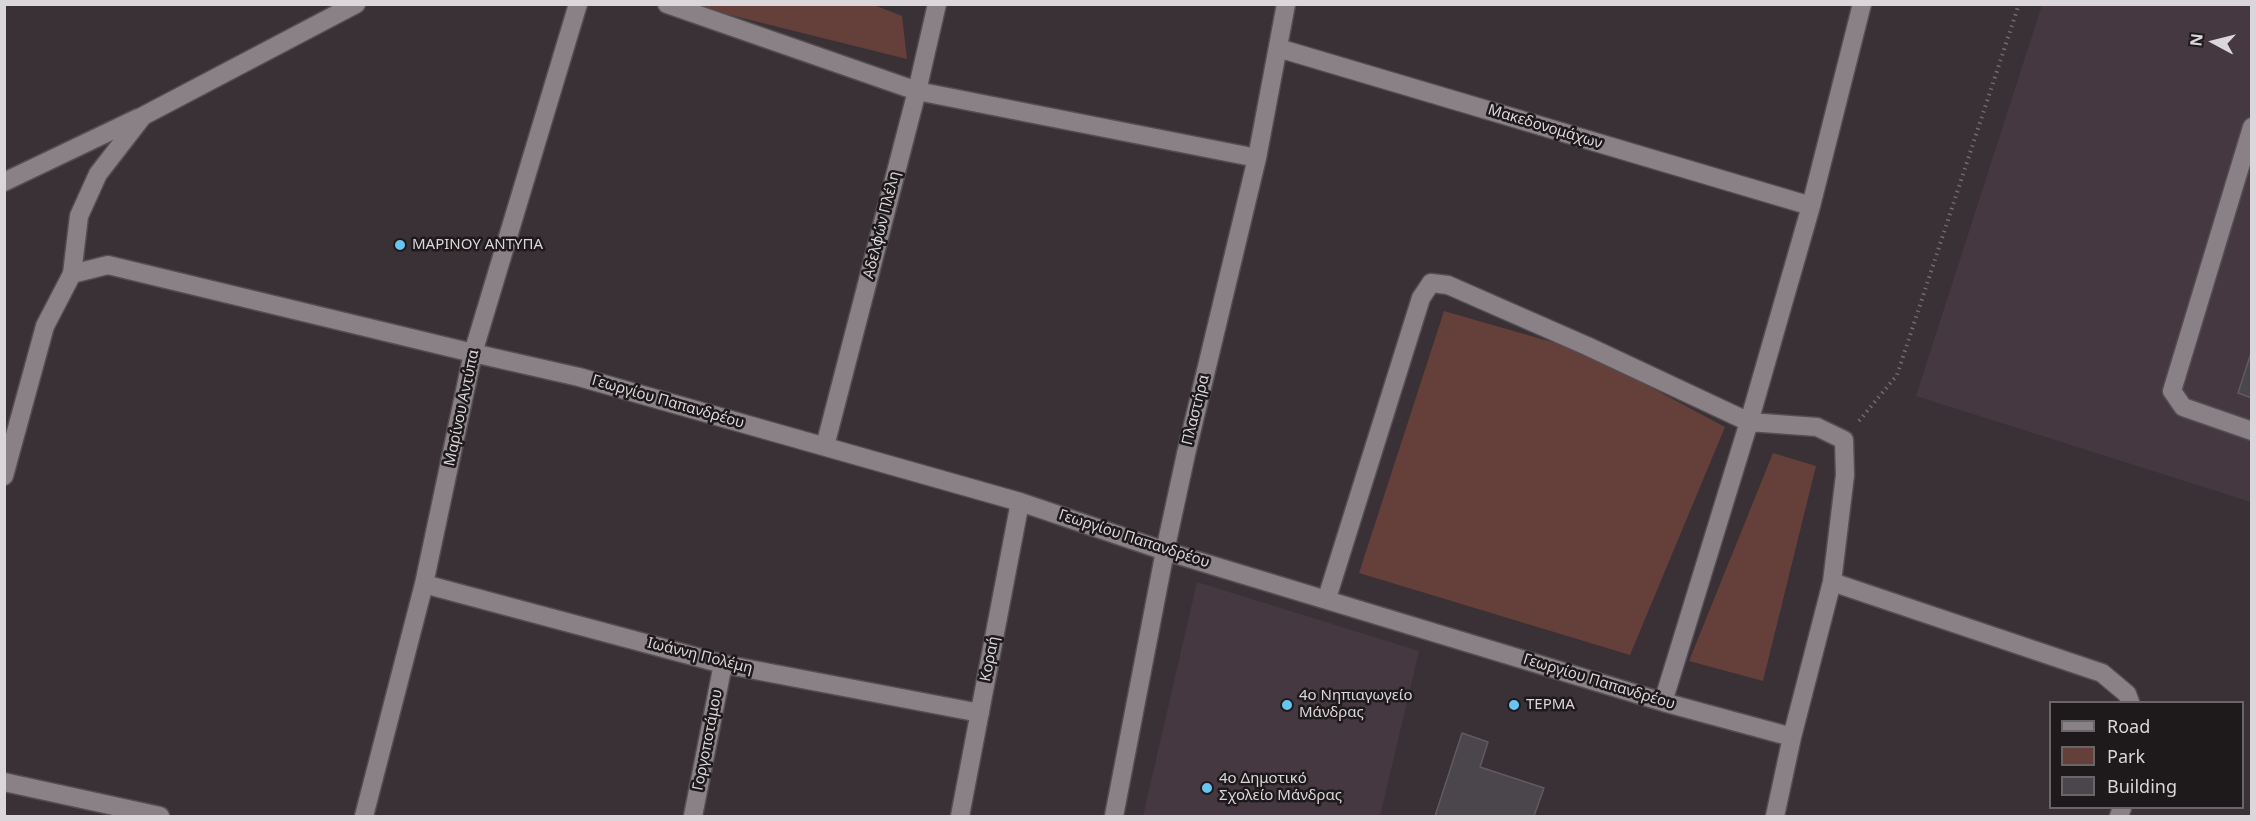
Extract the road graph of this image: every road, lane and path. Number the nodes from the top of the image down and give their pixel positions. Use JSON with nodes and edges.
{"nodes":[{"id":1,"x":356,"y":4,"type":"edge"},
{"id":2,"x":578,"y":4,"type":"edge"},
{"id":3,"x":667,"y":4,"type":"edge"},
{"id":4,"x":937,"y":4,"type":"edge"},
{"id":5,"x":1287,"y":4,"type":"edge"},
{"id":6,"x":1862,"y":4,"type":"edge"},
{"id":7,"x":2019,"y":4,"type":"edge"},
{"id":8,"x":1278,"y":48,"type":"junction"},
{"id":9,"x":916,"y":91,"type":"junction"},
{"id":10,"x":143,"y":116,"type":"junction"},
{"id":11,"x":2252,"y":127,"type":"edge"},
{"id":12,"x":1257,"y":158,"type":"junction"},
{"id":13,"x":4,"y":182,"type":"edge"},
{"id":14,"x":1811,"y":206,"type":"junction"},
{"id":15,"x":72,"y":274,"type":"junction"},
{"id":16,"x":473,"y":352,"type":"junction"},
{"id":17,"x":1749,"y":422,"type":"junction"},
{"id":18,"x":2252,"y":431,"type":"edge"},
{"id":19,"x":1844,"y":440,"type":"junction"},
{"id":20,"x":825,"y":446,"type":"junction"},
{"id":21,"x":4,"y":476,"type":"edge"},
{"id":22,"x":1020,"y":502,"type":"junction"},
{"id":23,"x":1165,"y":551,"type":"junction"},
{"id":24,"x":1832,"y":582,"type":"junction"},
{"id":25,"x":424,"y":584,"type":"junction"},
{"id":26,"x":1327,"y":598,"type":"junction"},
{"id":27,"x":723,"y":664,"type":"junction"},
{"id":28,"x":2130,"y":701,"type":"edge"},
{"id":29,"x":1663,"y":702,"type":"junction"},
{"id":30,"x":980,"y":713,"type":"junction"},
{"id":31,"x":1792,"y":738,"type":"junction"},
{"id":32,"x":4,"y":782,"type":"edge"},
{"id":33,"x":160,"y":816,"type":"edge"},
{"id":34,"x":364,"y":816,"type":"edge"},
{"id":35,"x":693,"y":816,"type":"edge"},
{"id":36,"x":960,"y":816,"type":"edge"},
{"id":37,"x":1114,"y":816,"type":"edge"},
{"id":38,"x":1775,"y":816,"type":"edge"}],
"edges":[{"from":1,"to":10,"type":"street"},
{"from":2,"to":16,"type":"street","name":"Μαρίνου Αντύπα"},
{"from":3,"to":9,"type":"street"},
{"from":4,"to":9,"type":"street","name":"Αδελφών Πλέλη"},
{"from":5,"to":8,"type":"street","name":"Πλαστήρα"},
{"from":6,"to":14,"type":"street"},
{"from":7,"to":19,"type":"path"},
{"from":8,"to":12,"type":"street","name":"Πλαστήρα"},
{"from":8,"to":14,"type":"street","name":"Μακεδονομάχων"},
{"from":9,"to":12,"type":"street"},
{"from":9,"to":20,"type":"street","name":"Αδελφών Πλέλη"},
{"from":10,"to":13,"type":"street"},
{"from":10,"to":15,"type":"street"},
{"from":11,"to":18,"type":"street"},
{"from":12,"to":23,"type":"street","name":"Πλαστήρα"},
{"from":14,"to":17,"type":"street"},
{"from":15,"to":16,"type":"street","name":"Γεωργίου Παπανδρέου"},
{"from":15,"to":21,"type":"street"},
{"from":16,"to":20,"type":"street","name":"Γεωργίου Παπανδρέου"},
{"from":16,"to":25,"type":"street","name":"Μαρίνου Αντύπα"},
{"from":17,"to":19,"type":"street"},
{"from":17,"to":26,"type":"street"},
{"from":17,"to":29,"type":"street"},
{"from":19,"to":24,"type":"street"},
{"from":20,"to":22,"type":"street","name":"Γεωργίου Παπανδρέου"},
{"from":22,"to":23,"type":"street","name":"Γεωργίου Παπανδρέου"},
{"from":22,"to":30,"type":"street","name":"Κοραή"},
{"from":23,"to":26,"type":"street","name":"Γεωργίου Παπανδρέου"},
{"from":23,"to":37,"type":"street","name":"Πλαστήρα"},
{"from":24,"to":28,"type":"street"},
{"from":24,"to":31,"type":"street"},
{"from":25,"to":27,"type":"street","name":"Ιωάννη Πολέμη"},
{"from":25,"to":34,"type":"street","name":"Μαρίνου Αντύπα"},
{"from":26,"to":29,"type":"street","name":"Γεωργίου Παπανδρέου"},
{"from":27,"to":30,"type":"street","name":"Ιωάννη Πολέμη"},
{"from":27,"to":35,"type":"street","name":"Γοργοποτάμου"},
{"from":29,"to":31,"type":"street","name":"Γεωργίου Παπανδρέου"},
{"from":30,"to":36,"type":"street","name":"Κοραή"},
{"from":31,"to":38,"type":"street"},
{"from":32,"to":33,"type":"street"}]}
